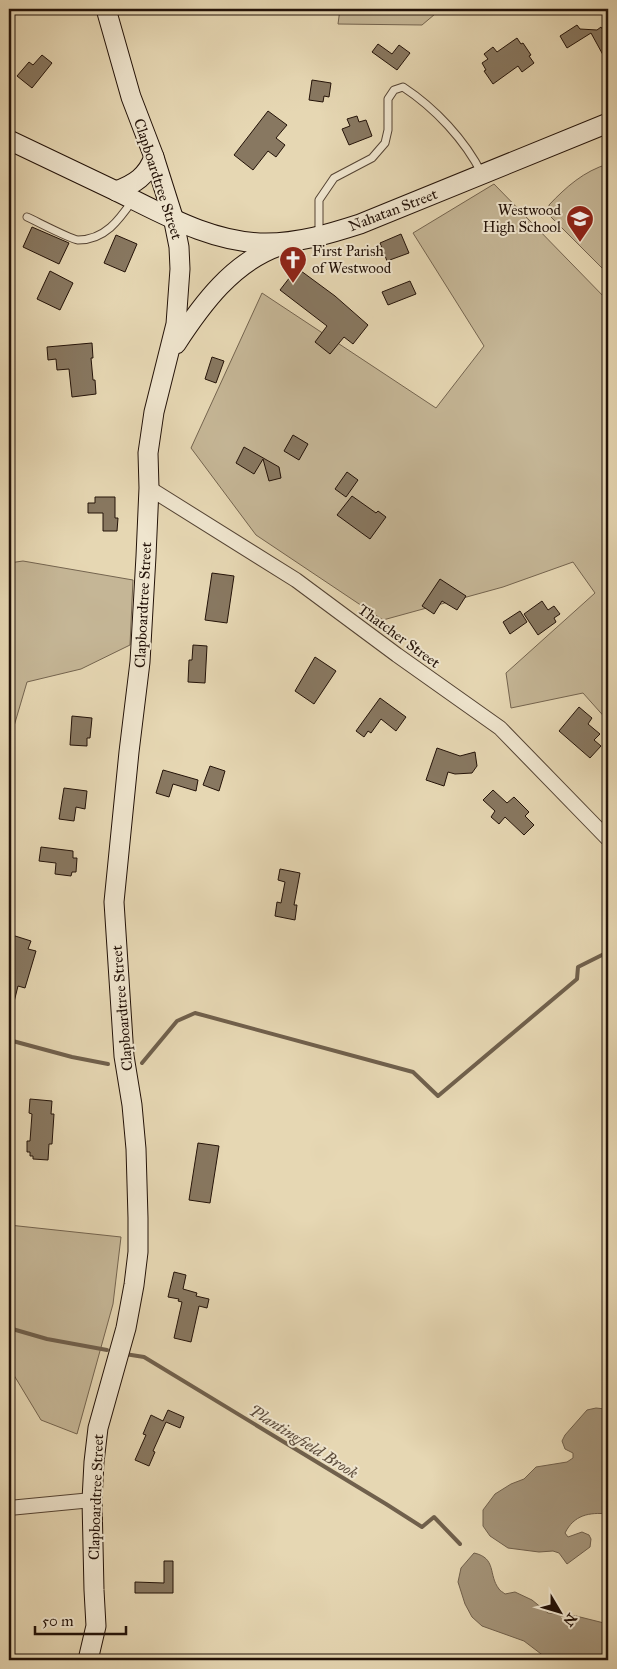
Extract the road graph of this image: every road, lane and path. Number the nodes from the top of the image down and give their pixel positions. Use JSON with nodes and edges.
{"nodes":[{"id":1,"x":106,"y":9,"type":"edge"},
{"id":2,"x":608,"y":123,"type":"edge"},
{"id":3,"x":9,"y":140,"type":"edge"},
{"id":4,"x":154,"y":157,"type":"junction"},
{"id":5,"x":483,"y":174,"type":"junction"},
{"id":6,"x":116,"y":191,"type":"junction"},
{"id":7,"x":133,"y":200,"type":"junction"},
{"id":8,"x":27,"y":217,"type":"dead end"},
{"id":9,"x":173,"y":218,"type":"junction"},
{"id":10,"x":320,"y":236,"type":"junction"},
{"id":11,"x":290,"y":242,"type":"junction"},
{"id":12,"x":169,"y":354,"type":"junction"},
{"id":13,"x":148,"y":488,"type":"junction"},
{"id":14,"x":608,"y":839,"type":"edge"},
{"id":15,"x":92,"y":1500,"type":"junction"},
{"id":16,"x":9,"y":1508,"type":"edge"},
{"id":17,"x":88,"y":1660,"type":"edge"}],
"edges":[{"from":1,"to":4,"type":"main road","name":"Clapboardtree Street"},
{"from":2,"to":5,"type":"main road","name":"Nahatan Street"},
{"from":3,"to":6,"type":"main road","name":"Nahatan Street"},
{"from":4,"to":6,"type":"main road"},
{"from":4,"to":9,"type":"main road","name":"Clapboardtree Street"},
{"from":5,"to":10,"type":"main road","name":"Nahatan Street"},
{"from":5,"to":10,"type":"lane"},
{"from":6,"to":7,"type":"main road","name":"Nahatan Street"},
{"from":7,"to":8,"type":"lane"},
{"from":7,"to":9,"type":"main road","name":"Nahatan Street"},
{"from":9,"to":11,"type":"main road","name":"Nahatan Street"},
{"from":9,"to":12,"type":"main road","name":"Clapboardtree Street"},
{"from":10,"to":11,"type":"main road","name":"Nahatan Street"},
{"from":11,"to":12,"type":"main road","name":"Clapboardtree Street"},
{"from":12,"to":13,"type":"main road","name":"Clapboardtree Street"},
{"from":13,"to":14,"type":"street","name":"Thatcher Street"},
{"from":13,"to":15,"type":"main road","name":"Clapboardtree Street"},
{"from":15,"to":16,"type":"street"},
{"from":15,"to":17,"type":"main road","name":"Clapboardtree Street"}]}
